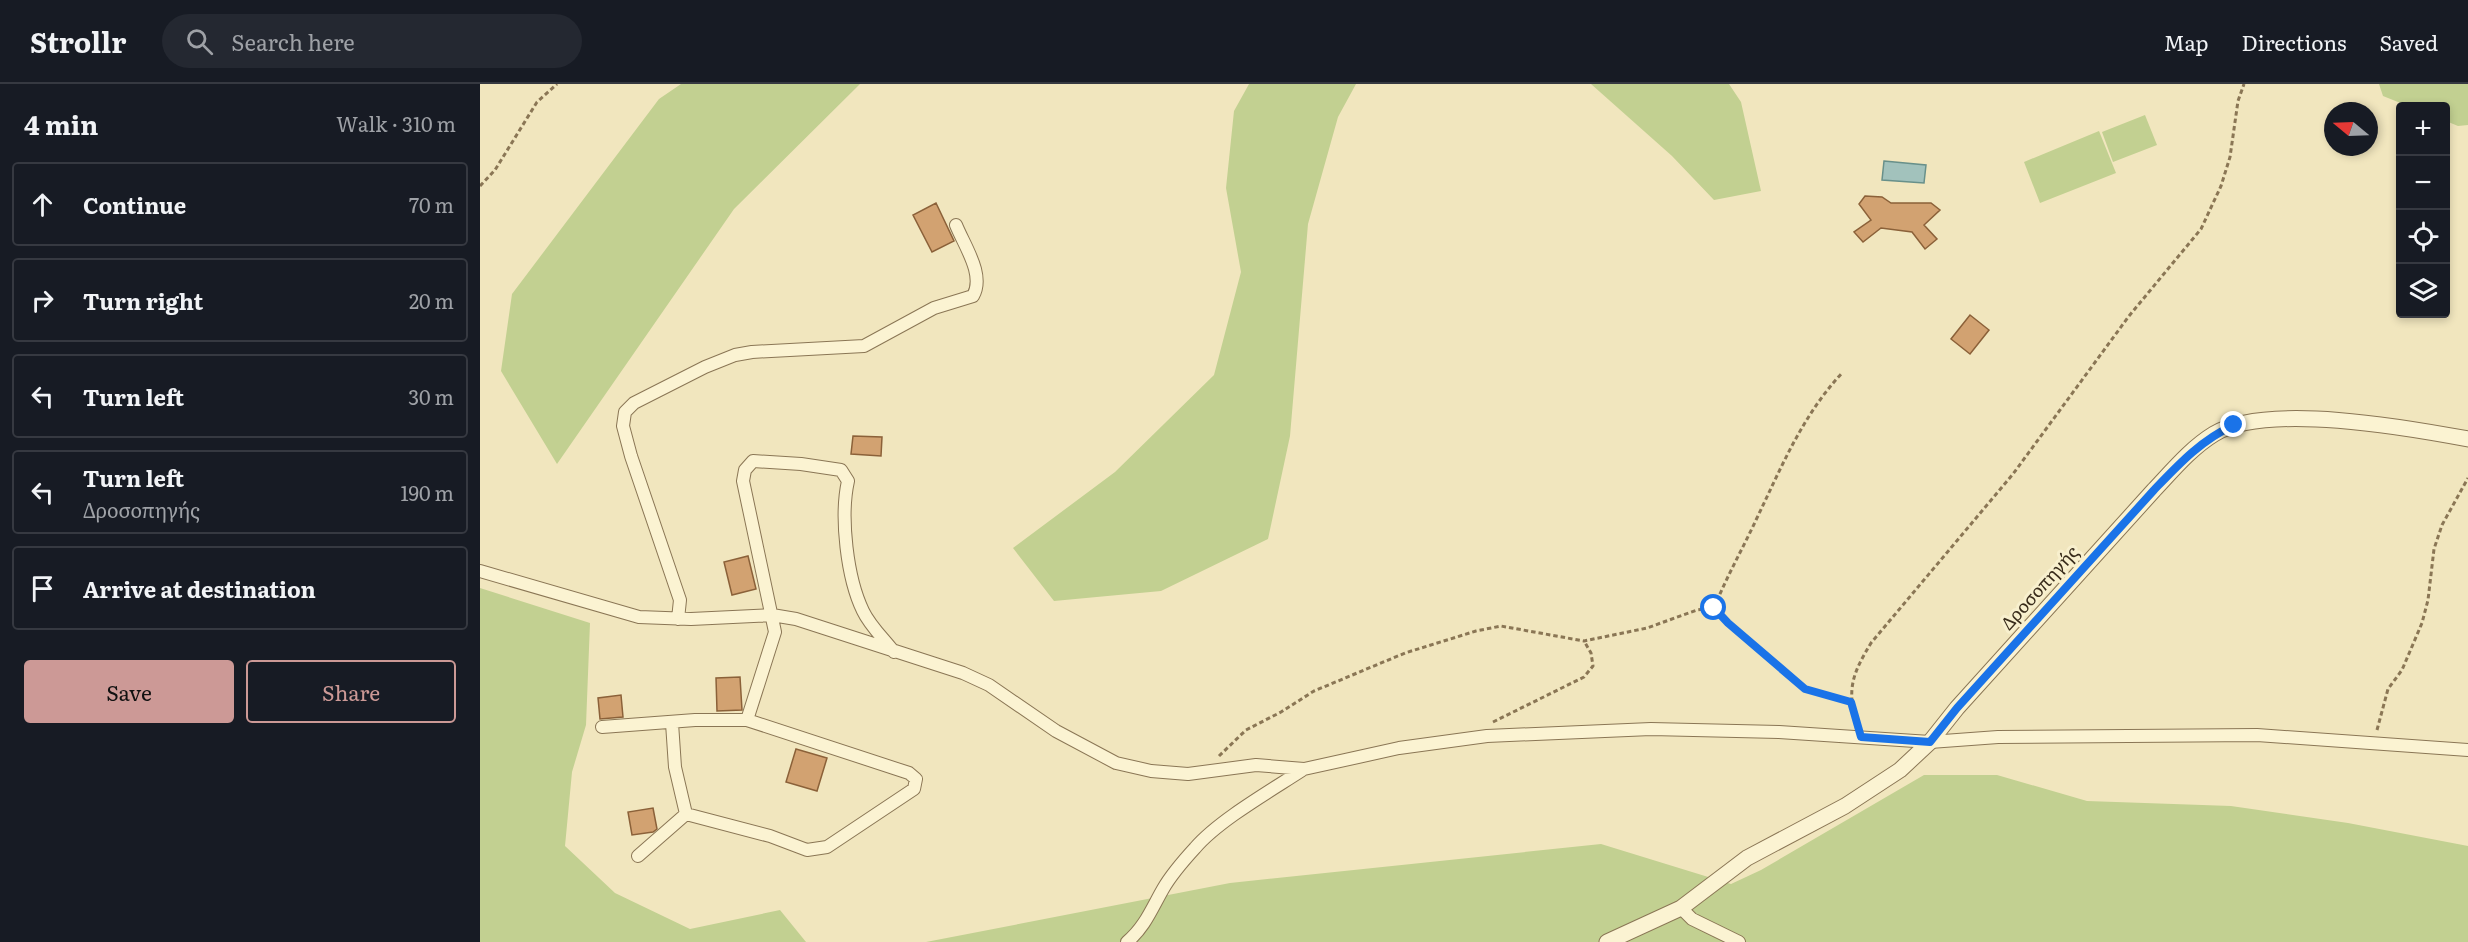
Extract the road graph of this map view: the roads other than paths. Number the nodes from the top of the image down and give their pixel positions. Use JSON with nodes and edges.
{"nodes":[{"id":1,"x":956,"y":225,"type":"dead end"},
{"id":2,"x":2468,"y":439,"type":"edge"},
{"id":3,"x":480,"y":571,"type":"edge"},
{"id":4,"x":772,"y":615,"type":"junction"},
{"id":5,"x":678,"y":619,"type":"junction"},
{"id":6,"x":894,"y":652,"type":"junction"},
{"id":7,"x":747,"y":720,"type":"junction"},
{"id":8,"x":672,"y":723,"type":"junction"},
{"id":9,"x":602,"y":727,"type":"dead end"},
{"id":10,"x":1930,"y":742,"type":"junction"},
{"id":11,"x":2468,"y":750,"type":"edge"},
{"id":12,"x":1304,"y":769,"type":"junction"},
{"id":13,"x":686,"y":814,"type":"junction"},
{"id":14,"x":638,"y":856,"type":"dead end"},
{"id":15,"x":1681,"y":908,"type":"junction"},
{"id":16,"x":1127,"y":942,"type":"edge"},
{"id":17,"x":1607,"y":942,"type":"edge"},
{"id":18,"x":1739,"y":942,"type":"edge"}],
"edges":[{"from":1,"to":5,"type":"street"},
{"from":2,"to":10,"type":"street","name":"Δροσοπηγής"},
{"from":3,"to":5,"type":"street"},
{"from":4,"to":5,"type":"street"},
{"from":4,"to":6,"type":"street"},
{"from":4,"to":6,"type":"street"},
{"from":4,"to":7,"type":"street"},
{"from":6,"to":12,"type":"street"},
{"from":7,"to":8,"type":"street"},
{"from":7,"to":13,"type":"street"},
{"from":8,"to":9,"type":"street"},
{"from":8,"to":13,"type":"street"},
{"from":10,"to":11,"type":"street"},
{"from":10,"to":12,"type":"street"},
{"from":10,"to":15,"type":"street","name":"Δροσοπηγής"},
{"from":12,"to":16,"type":"street"},
{"from":13,"to":14,"type":"street"},
{"from":15,"to":17,"type":"street","name":"Δροσοπηγής"},
{"from":15,"to":18,"type":"street"}]}
